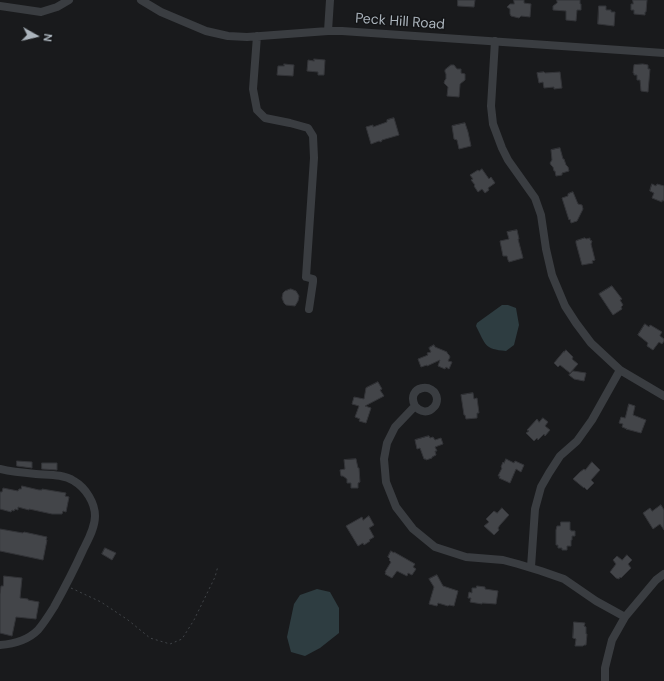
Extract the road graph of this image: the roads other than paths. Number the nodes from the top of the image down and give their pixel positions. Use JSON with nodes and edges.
{"nodes":[{"id":1,"x":69,"y":0,"type":"edge"},
{"id":2,"x":141,"y":0,"type":"edge"},
{"id":3,"x":330,"y":0,"type":"edge"},
{"id":4,"x":0,"y":6,"type":"edge"},
{"id":5,"x":328,"y":31,"type":"junction"},
{"id":6,"x":257,"y":36,"type":"junction"},
{"id":7,"x":495,"y":41,"type":"junction"},
{"id":8,"x":664,"y":53,"type":"edge"},
{"id":9,"x":309,"y":309,"type":"dead end"},
{"id":10,"x":620,"y":370,"type":"junction"},
{"id":11,"x":664,"y":396,"type":"edge"},
{"id":12,"x":415,"y":406,"type":"dead end"},
{"id":13,"x":0,"y":469,"type":"edge"},
{"id":14,"x":530,"y":567,"type":"junction"},
{"id":15,"x":664,"y":574,"type":"edge"},
{"id":16,"x":625,"y":617,"type":"junction"},
{"id":17,"x":0,"y":645,"type":"edge"},
{"id":18,"x":604,"y":681,"type":"edge"}],
"edges":[{"from":1,"to":4,"type":"street"},
{"from":2,"to":6,"type":"street","name":"Peck Hill Road"},
{"from":3,"to":5,"type":"street"},
{"from":5,"to":6,"type":"street","name":"Peck Hill Road"},
{"from":5,"to":7,"type":"street","name":"Peck Hill Road"},
{"from":6,"to":9,"type":"street"},
{"from":7,"to":8,"type":"street","name":"Peck Hill Road"},
{"from":7,"to":10,"type":"street"},
{"from":10,"to":11,"type":"street"},
{"from":10,"to":14,"type":"street"},
{"from":12,"to":14,"type":"street"},
{"from":13,"to":17,"type":"street"},
{"from":14,"to":16,"type":"street"},
{"from":15,"to":16,"type":"street"},
{"from":16,"to":18,"type":"street"}]}
